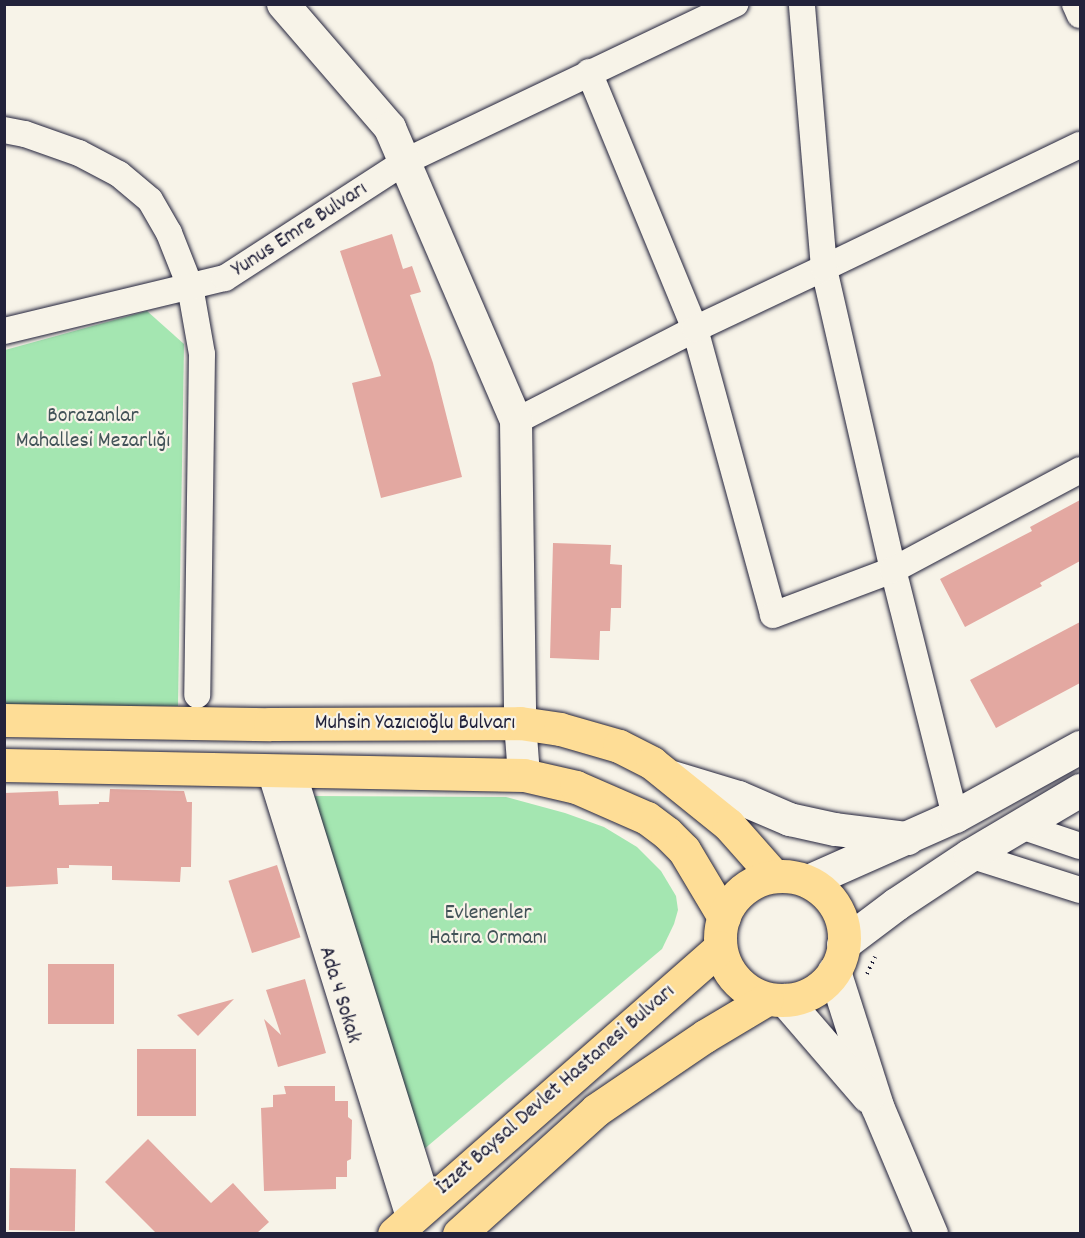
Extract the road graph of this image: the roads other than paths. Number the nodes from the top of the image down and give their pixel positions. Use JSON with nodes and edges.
{"nodes":[{"id":1,"x":283,"y":4,"type":"edge"},
{"id":2,"x":735,"y":4,"type":"edge"},
{"id":3,"x":802,"y":4,"type":"edge"},
{"id":4,"x":1075,"y":4,"type":"edge"},
{"id":5,"x":1080,"y":15,"type":"edge"},
{"id":6,"x":590,"y":72,"type":"junction"},
{"id":7,"x":4,"y":130,"type":"edge"},
{"id":8,"x":1080,"y":144,"type":"edge"},
{"id":9,"x":406,"y":161,"type":"junction"},
{"id":10,"x":824,"y":268,"type":"junction"},
{"id":11,"x":190,"y":286,"type":"junction"},
{"id":12,"x":695,"y":329,"type":"junction"},
{"id":13,"x":4,"y":332,"type":"edge"},
{"id":14,"x":516,"y":421,"type":"junction"},
{"id":15,"x":1080,"y":470,"type":"edge"},
{"id":16,"x":893,"y":570,"type":"junction"},
{"id":17,"x":197,"y":695,"type":"dead end"},
{"id":18,"x":4,"y":720,"type":"edge"},
{"id":19,"x":520,"y":723,"type":"junction"},
{"id":20,"x":1080,"y":747,"type":"edge"},
{"id":21,"x":4,"y":765,"type":"edge"},
{"id":22,"x":282,"y":772,"type":"junction"},
{"id":23,"x":524,"y":775,"type":"junction"},
{"id":24,"x":672,"y":777,"type":"junction"},
{"id":25,"x":1080,"y":790,"type":"edge"},
{"id":26,"x":955,"y":816,"type":"junction"},
{"id":27,"x":1017,"y":825,"type":"junction"},
{"id":28,"x":908,"y":838,"type":"junction"},
{"id":29,"x":1080,"y":846,"type":"edge"},
{"id":30,"x":970,"y":855,"type":"junction"},
{"id":31,"x":774,"y":876,"type":"junction"},
{"id":32,"x":808,"y":882,"type":"junction"},
{"id":33,"x":1080,"y":890,"type":"edge"},
{"id":34,"x":722,"y":932,"type":"junction"},
{"id":35,"x":839,"y":958,"type":"junction"},
{"id":36,"x":776,"y":1000,"type":"junction"},
{"id":37,"x":877,"y":1106,"type":"junction"},
{"id":38,"x":410,"y":1218,"type":"edge"},
{"id":39,"x":459,"y":1233,"type":"edge"},
{"id":40,"x":931,"y":1233,"type":"edge"}],
"edges":[{"from":1,"to":9,"type":"street"},
{"from":2,"to":6,"type":"street","name":"Yunus Emre Bulvarı"},
{"from":3,"to":10,"type":"street"},
{"from":4,"to":5,"type":"street"},
{"from":6,"to":9,"type":"street","name":"Yunus Emre Bulvarı"},
{"from":6,"to":12,"type":"street"},
{"from":7,"to":11,"type":"street"},
{"from":8,"to":10,"type":"street"},
{"from":9,"to":11,"type":"street","name":"Yunus Emre Bulvarı"},
{"from":9,"to":14,"type":"street"},
{"from":10,"to":12,"type":"street"},
{"from":10,"to":16,"type":"street"},
{"from":11,"to":13,"type":"street","name":"Yunus Emre Bulvarı"},
{"from":11,"to":17,"type":"street"},
{"from":12,"to":14,"type":"street"},
{"from":12,"to":16,"type":"street"},
{"from":14,"to":19,"type":"street"},
{"from":15,"to":16,"type":"street"},
{"from":16,"to":26,"type":"street"},
{"from":18,"to":19,"type":"main road","name":"Muhsin Yazıcıoğlu Bulvarı"},
{"from":19,"to":23,"type":"street"},
{"from":19,"to":24,"type":"main road","name":"Muhsin Yazıcıoğlu Bulvarı"},
{"from":20,"to":26,"type":"main road"},
{"from":21,"to":22,"type":"main road"},
{"from":22,"to":23,"type":"main road"},
{"from":22,"to":38,"type":"street","name":"Ada 4 Sokak"},
{"from":23,"to":34,"type":"main road"},
{"from":24,"to":28,"type":"main road"},
{"from":24,"to":31,"type":"main road","name":"Muhsin Yazıcıoğlu Bulvarı"},
{"from":25,"to":27,"type":"main road"},
{"from":26,"to":28,"type":"main road"},
{"from":27,"to":29,"type":"street"},
{"from":27,"to":30,"type":"main road"},
{"from":28,"to":32,"type":"main road"},
{"from":30,"to":33,"type":"street"},
{"from":30,"to":35,"type":"main road"},
{"from":31,"to":32,"type":"main road"},
{"from":31,"to":34,"type":"main road"},
{"from":32,"to":35,"type":"main road"},
{"from":34,"to":36,"type":"main road"},
{"from":34,"to":38,"type":"main road","name":"İzzet Baysal Devlet Hastanesi Bulvarı"},
{"from":35,"to":36,"type":"main road"},
{"from":35,"to":37,"type":"main road"},
{"from":36,"to":37,"type":"main road"},
{"from":36,"to":39,"type":"main road","name":"İzzet Baysal Devlet Hastanesi Bulvarı"},
{"from":37,"to":40,"type":"main road"}]}
